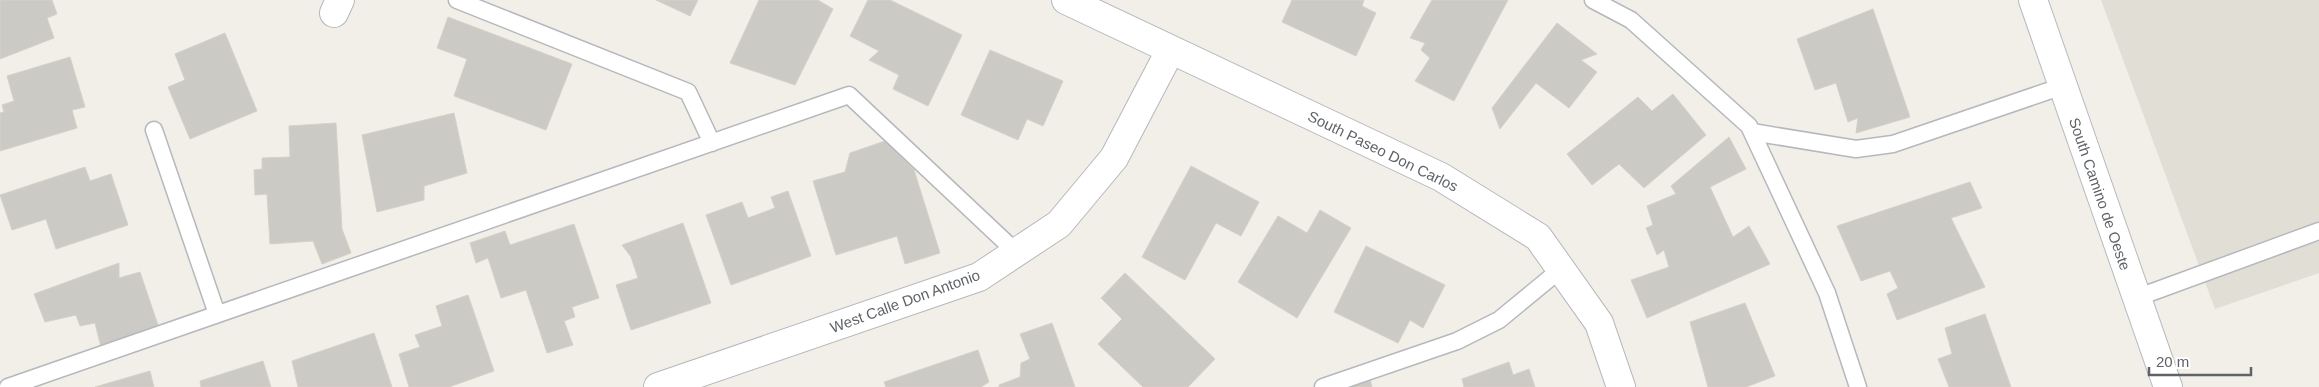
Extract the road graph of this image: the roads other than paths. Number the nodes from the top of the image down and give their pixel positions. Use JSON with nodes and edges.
{"nodes":[{"id":1,"x":457,"y":0,"type":"edge"},
{"id":2,"x":1066,"y":0,"type":"edge"},
{"id":3,"x":1593,"y":0,"type":"edge"},
{"id":4,"x":2033,"y":0,"type":"edge"},
{"id":5,"x":1170,"y":50,"type":"junction"},
{"id":6,"x":2063,"y":86,"type":"junction"},
{"id":7,"x":154,"y":130,"type":"dead end"},
{"id":8,"x":1752,"y":132,"type":"junction"},
{"id":9,"x":712,"y":142,"type":"junction"},
{"id":10,"x":2319,"y":231,"type":"edge"},
{"id":11,"x":1016,"y":252,"type":"junction"},
{"id":12,"x":1561,"y":269,"type":"junction"},
{"id":13,"x":2136,"y":298,"type":"junction"},
{"id":14,"x":218,"y":314,"type":"junction"},
{"id":15,"x":8,"y":387,"type":"edge"},
{"id":16,"x":658,"y":387,"type":"edge"},
{"id":17,"x":1323,"y":387,"type":"edge"},
{"id":18,"x":1621,"y":387,"type":"edge"},
{"id":19,"x":1858,"y":387,"type":"edge"},
{"id":20,"x":2168,"y":387,"type":"edge"}],
"edges":[{"from":1,"to":9,"type":"lane"},
{"from":2,"to":5,"type":"street","name":"South Paseo Don Carlos"},
{"from":3,"to":8,"type":"lane"},
{"from":4,"to":6,"type":"street","name":"South Camino de Oeste"},
{"from":5,"to":11,"type":"street","name":"West Calle Don Antonio"},
{"from":5,"to":12,"type":"street","name":"South Paseo Don Carlos"},
{"from":6,"to":8,"type":"lane"},
{"from":6,"to":13,"type":"street","name":"South Camino de Oeste"},
{"from":7,"to":14,"type":"lane"},
{"from":8,"to":19,"type":"lane"},
{"from":9,"to":11,"type":"lane"},
{"from":9,"to":14,"type":"lane"},
{"from":10,"to":13,"type":"lane"},
{"from":11,"to":16,"type":"street","name":"West Calle Don Antonio"},
{"from":12,"to":17,"type":"lane"},
{"from":12,"to":18,"type":"street","name":"South Paseo Don Carlos"},
{"from":13,"to":20,"type":"street","name":"South Camino de Oeste"},
{"from":14,"to":15,"type":"lane"}]}
